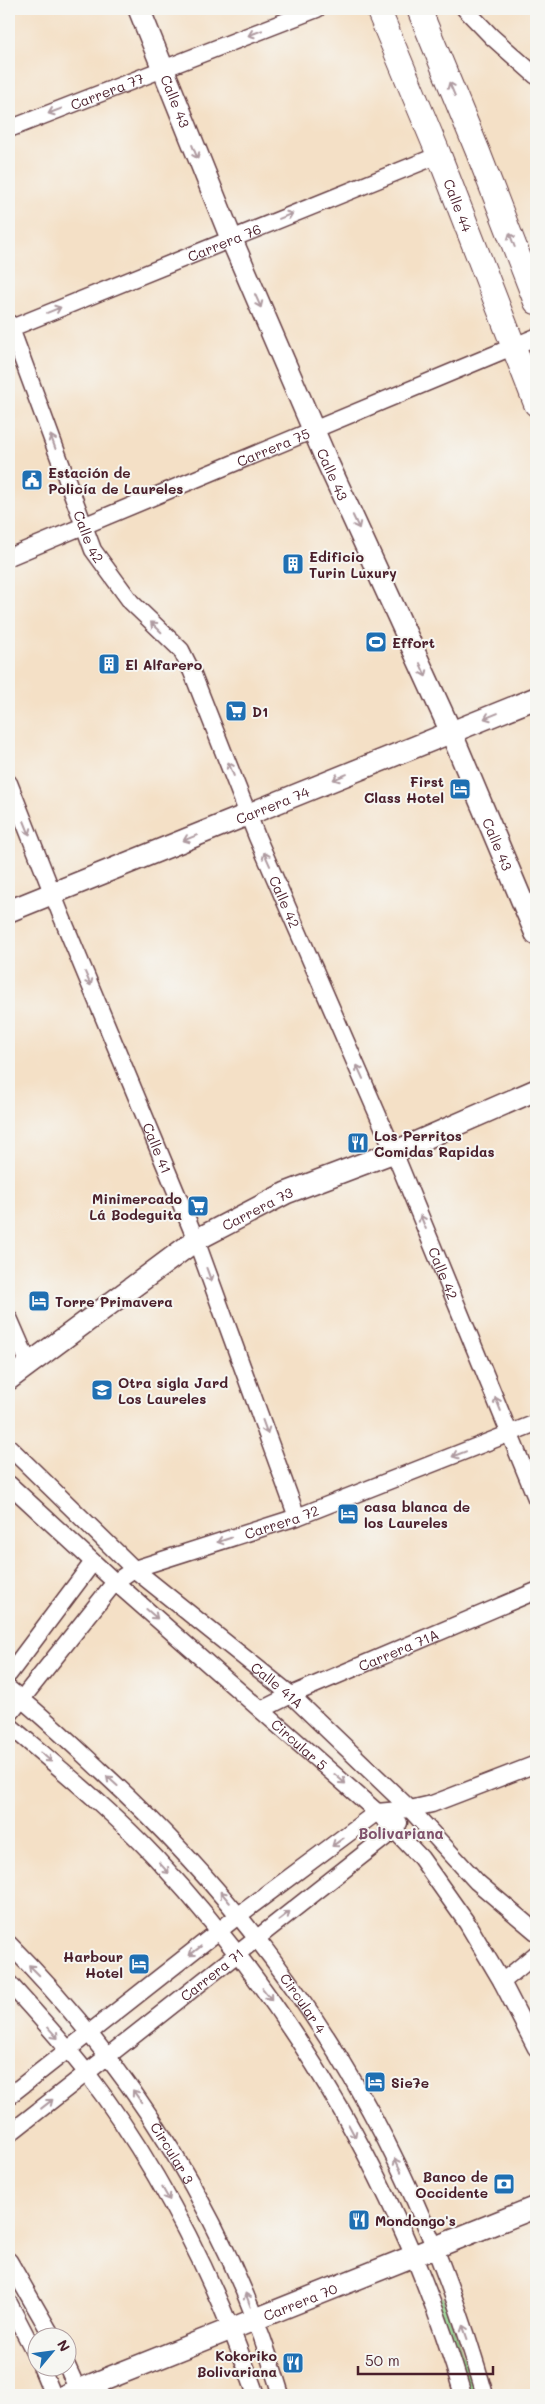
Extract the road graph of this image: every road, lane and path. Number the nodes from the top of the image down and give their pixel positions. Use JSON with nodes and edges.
{"nodes":[{"id":1,"x":139,"y":9,"type":"edge"},
{"id":2,"x":317,"y":9,"type":"edge"},
{"id":3,"x":378,"y":9,"type":"edge"},
{"id":4,"x":419,"y":9,"type":"edge"},
{"id":5,"x":465,"y":9,"type":"edge"},
{"id":6,"x":162,"y":69,"type":"junction"},
{"id":7,"x":536,"y":76,"type":"edge"},
{"id":8,"x":9,"y":128,"type":"edge"},
{"id":9,"x":439,"y":155,"type":"junction"},
{"id":10,"x":230,"y":238,"type":"junction"},
{"id":11,"x":536,"y":302,"type":"edge"},
{"id":12,"x":9,"y":327,"type":"edge"},
{"id":13,"x":536,"y":337,"type":"edge"},
{"id":14,"x":513,"y":347,"type":"junction"},
{"id":15,"x":536,"y":404,"type":"edge"},
{"id":16,"x":315,"y":430,"type":"junction"},
{"id":17,"x":84,"y":526,"type":"junction"},
{"id":18,"x":9,"y":557,"type":"edge"},
{"id":19,"x":536,"y":698,"type":"edge"},
{"id":20,"x":451,"y":732,"type":"junction"},
{"id":21,"x":9,"y":783,"type":"edge"},
{"id":22,"x":249,"y":814,"type":"junction"},
{"id":23,"x":53,"y":893,"type":"junction"},
{"id":24,"x":9,"y":911,"type":"edge"},
{"id":25,"x":536,"y":934,"type":"edge"},
{"id":26,"x":536,"y":1090,"type":"edge"},
{"id":27,"x":394,"y":1152,"type":"junction"},
{"id":28,"x":196,"y":1240,"type":"junction"},
{"id":29,"x":9,"y":1318,"type":"edge"},
{"id":30,"x":29,"y":1364,"type":"junction"},
{"id":31,"x":9,"y":1379,"type":"edge"},
{"id":32,"x":536,"y":1423,"type":"edge"},
{"id":33,"x":511,"y":1434,"type":"junction"},
{"id":34,"x":9,"y":1447,"type":"edge"},
{"id":35,"x":9,"y":1484,"type":"edge"},
{"id":36,"x":536,"y":1498,"type":"edge"},
{"id":37,"x":297,"y":1517,"type":"junction"},
{"id":38,"x":93,"y":1562,"type":"junction"},
{"id":39,"x":134,"y":1569,"type":"junction"},
{"id":40,"x":115,"y":1582,"type":"junction"},
{"id":41,"x":536,"y":1591,"type":"edge"},
{"id":42,"x":9,"y":1674,"type":"edge"},
{"id":43,"x":15,"y":1694,"type":"edge"},
{"id":44,"x":291,"y":1695,"type":"junction"},
{"id":45,"x":261,"y":1710,"type":"junction"},
{"id":46,"x":9,"y":1715,"type":"edge"},
{"id":47,"x":9,"y":1725,"type":"edge"},
{"id":48,"x":536,"y":1764,"type":"edge"},
{"id":49,"x":133,"y":1800,"type":"junction"},
{"id":50,"x":410,"y":1810,"type":"junction"},
{"id":51,"x":377,"y":1812,"type":"junction"},
{"id":52,"x":116,"y":1818,"type":"junction"},
{"id":53,"x":393,"y":1831,"type":"junction"},
{"id":54,"x":239,"y":1915,"type":"junction"},
{"id":55,"x":219,"y":1932,"type":"junction"},
{"id":56,"x":536,"y":1932,"type":"edge"},
{"id":57,"x":257,"y":1937,"type":"junction"},
{"id":58,"x":9,"y":1944,"type":"edge"},
{"id":59,"x":536,"y":1954,"type":"edge"},
{"id":60,"x":235,"y":1955,"type":"junction"},
{"id":61,"x":502,"y":1982,"type":"junction"},
{"id":62,"x":9,"y":1983,"type":"edge"},
{"id":63,"x":90,"y":2032,"type":"junction"},
{"id":64,"x":536,"y":2048,"type":"edge"},
{"id":65,"x":68,"y":2050,"type":"junction"},
{"id":66,"x":108,"y":2055,"type":"junction"},
{"id":67,"x":347,"y":2068,"type":"junction"},
{"id":68,"x":86,"y":2072,"type":"junction"},
{"id":69,"x":325,"y":2081,"type":"junction"},
{"id":70,"x":9,"y":2096,"type":"edge"},
{"id":71,"x":9,"y":2134,"type":"edge"},
{"id":72,"x":173,"y":2150,"type":"junction"},
{"id":73,"x":149,"y":2165,"type":"junction"},
{"id":74,"x":536,"y":2207,"type":"edge"},
{"id":75,"x":435,"y":2248,"type":"junction"},
{"id":76,"x":414,"y":2256,"type":"junction"},
{"id":77,"x":9,"y":2261,"type":"edge"},
{"id":78,"x":9,"y":2303,"type":"edge"},
{"id":79,"x":256,"y":2320,"type":"junction"},
{"id":80,"x":46,"y":2326,"type":"edge"},
{"id":81,"x":232,"y":2330,"type":"junction"},
{"id":82,"x":28,"y":2340,"type":"edge"},
{"id":83,"x":45,"y":2376,"type":"edge"},
{"id":84,"x":70,"y":2376,"type":"edge"},
{"id":85,"x":74,"y":2394,"type":"edge"},
{"id":86,"x":53,"y":2395,"type":"edge"},
{"id":87,"x":256,"y":2395,"type":"edge"},
{"id":88,"x":281,"y":2395,"type":"edge"},
{"id":89,"x":463,"y":2395,"type":"edge"},
{"id":90,"x":485,"y":2395,"type":"edge"}],
"edges":[{"from":1,"to":6,"type":"street","name":"Calle 43"},
{"from":2,"to":6,"type":"street","name":"Carrera 77","one_way":true},
{"from":3,"to":9,"type":"main road","name":"Calle 44"},
{"from":11,"to":4,"type":"main road","one_way":true},
{"from":5,"to":7,"type":"street"},
{"from":6,"to":8,"type":"street","name":"Carrera 77","one_way":true},
{"from":6,"to":10,"type":"street","name":"Calle 43","one_way":true},
{"from":10,"to":9,"type":"street","name":"Carrera 76","one_way":true},
{"from":9,"to":14,"type":"main road","name":"Calle 44"},
{"from":12,"to":10,"type":"street","name":"Carrera 76","one_way":true},
{"from":10,"to":16,"type":"street","name":"Calle 43","one_way":true},
{"from":17,"to":12,"type":"street","name":"Calle 42","one_way":true},
{"from":13,"to":14,"type":"street","name":"Carrera 75"},
{"from":14,"to":15,"type":"main road","name":"Calle 44"},
{"from":14,"to":16,"type":"street","name":"Carrera 75"},
{"from":16,"to":17,"type":"street","name":"Carrera 75"},
{"from":16,"to":20,"type":"street","name":"Calle 43","one_way":true},
{"from":17,"to":18,"type":"street","name":"Carrera 75"},
{"from":22,"to":17,"type":"street","name":"Calle 42","one_way":true},
{"from":19,"to":20,"type":"street","name":"Carrera 74","one_way":true},
{"from":20,"to":22,"type":"street","name":"Carrera 74","one_way":true},
{"from":20,"to":25,"type":"street","name":"Calle 43"},
{"from":21,"to":23,"type":"street","name":"Calle 41","one_way":true},
{"from":22,"to":23,"type":"street","name":"Carrera 74","one_way":true},
{"from":27,"to":22,"type":"street","name":"Calle 42","one_way":true},
{"from":23,"to":24,"type":"street","name":"Carrera 74"},
{"from":23,"to":28,"type":"street","name":"Calle 41","one_way":true},
{"from":26,"to":27,"type":"street","name":"Carrera 73"},
{"from":27,"to":28,"type":"street","name":"Carrera 73"},
{"from":33,"to":27,"type":"street","name":"Calle 42","one_way":true},
{"from":28,"to":30,"type":"street","name":"Carrera 73"},
{"from":28,"to":37,"type":"street","name":"Calle 41","one_way":true},
{"from":29,"to":30,"type":"street"},
{"from":30,"to":31,"type":"street","name":"Carrera 73"},
{"from":32,"to":33,"type":"street","name":"Carrera 72"},
{"from":33,"to":36,"type":"street","name":"Calle 42"},
{"from":33,"to":37,"type":"street","name":"Carrera 72","one_way":true},
{"from":34,"to":39,"type":"street","name":"Calle 41A"},
{"from":35,"to":38,"type":"street","name":"Circular 5"},
{"from":37,"to":39,"type":"street","name":"Carrera 72","one_way":true},
{"from":38,"to":39,"type":"street","name":"Carrera 72"},
{"from":38,"to":40,"type":"street","name":"Circular 5"},
{"from":38,"to":42,"type":"street"},
{"from":39,"to":40,"type":"street","name":"Carrera 72"},
{"from":39,"to":44,"type":"street","name":"Calle 41A"},
{"from":40,"to":43,"type":"street","name":"Carrera 72"},
{"from":40,"to":45,"type":"street","name":"Circular 5","one_way":true},
{"from":41,"to":44,"type":"street","name":"Carrera 71A"},
{"from":43,"to":46,"type":"street","name":"Carrera 72"},
{"from":49,"to":43,"type":"street","name":"Circular 4","one_way":true},
{"from":44,"to":45,"type":"street","name":"Carrera 71A"},
{"from":44,"to":50,"type":"street","name":"Calle 41A"},
{"from":45,"to":51,"type":"street","name":"Circular 5","one_way":true},
{"from":47,"to":52,"type":"street","name":"Circular 4","one_way":true},
{"from":48,"to":50,"type":"street"},
{"from":49,"to":52,"type":"street"},
{"from":54,"to":49,"type":"street","name":"Circular 4","one_way":true},
{"from":50,"to":51,"type":"street"},
{"from":50,"to":53,"type":"street","name":"Carrera 71"},
{"from":50,"to":56,"type":"street","name":"Calle 41A"},
{"from":51,"to":53,"type":"street","name":"Circular 5"},
{"from":51,"to":54,"type":"street","name":"Carrera 71","one_way":true},
{"from":52,"to":55,"type":"street","name":"Circular 4","one_way":true},
{"from":57,"to":53,"type":"street","name":"Carrera 71","one_way":true},
{"from":53,"to":61,"type":"street","name":"Circular 5"},
{"from":54,"to":55,"type":"street","name":"Carrera 71"},
{"from":54,"to":57,"type":"street","name":"Circular 4"},
{"from":55,"to":60,"type":"street","name":"Circular 4"},
{"from":55,"to":63,"type":"street","name":"Carrera 71","one_way":true},
{"from":57,"to":60,"type":"street","name":"Carrera 71"},
{"from":57,"to":67,"type":"street","name":"Circular 4"},
{"from":63,"to":58,"type":"street","name":"Circular 3","one_way":true},
{"from":59,"to":61,"type":"street"},
{"from":60,"to":66,"type":"street","name":"Carrera 71"},
{"from":60,"to":69,"type":"street","name":"Circular 4","one_way":true},
{"from":61,"to":64,"type":"street","name":"Circular 5"},
{"from":62,"to":65,"type":"street","name":"Circular 3","one_way":true},
{"from":63,"to":65,"type":"street","name":"Carrera 71"},
{"from":63,"to":66,"type":"street","name":"Circular 3"},
{"from":65,"to":68,"type":"street","name":"Circular 3"},
{"from":65,"to":70,"type":"street","name":"Carrera 71"},
{"from":66,"to":68,"type":"street","name":"Carrera 71"},
{"from":72,"to":66,"type":"street","name":"Circular 3","one_way":true},
{"from":67,"to":69,"type":"street"},
{"from":75,"to":67,"type":"street","name":"Circular 4","one_way":true},
{"from":71,"to":68,"type":"street","name":"Carrera 71","one_way":true},
{"from":68,"to":73,"type":"street","name":"Circular 3"},
{"from":69,"to":76,"type":"street","name":"Circular 4","one_way":true},
{"from":72,"to":73,"type":"street"},
{"from":79,"to":72,"type":"street","name":"Circular 3","one_way":true},
{"from":73,"to":81,"type":"street","name":"Circular 3","one_way":true},
{"from":74,"to":75,"type":"street","name":"Carrera 70"},
{"from":75,"to":76,"type":"street","name":"Carrera 70"},
{"from":90,"to":75,"type":"street","name":"Circular 4","one_way":true},
{"from":76,"to":79,"type":"street","name":"Carrera 70"},
{"from":76,"to":89,"type":"street","name":"Circular 4"},
{"from":77,"to":80,"type":"street"},
{"from":78,"to":82,"type":"street"},
{"from":79,"to":81,"type":"street","name":"Carrera 70"},
{"from":79,"to":88,"type":"street","name":"Circular 3"},
{"from":81,"to":85,"type":"street","name":"Carrera 70"},
{"from":81,"to":87,"type":"street","name":"Circular 3"},
{"from":83,"to":86,"type":"street"},
{"from":84,"to":85,"type":"street"}]}
